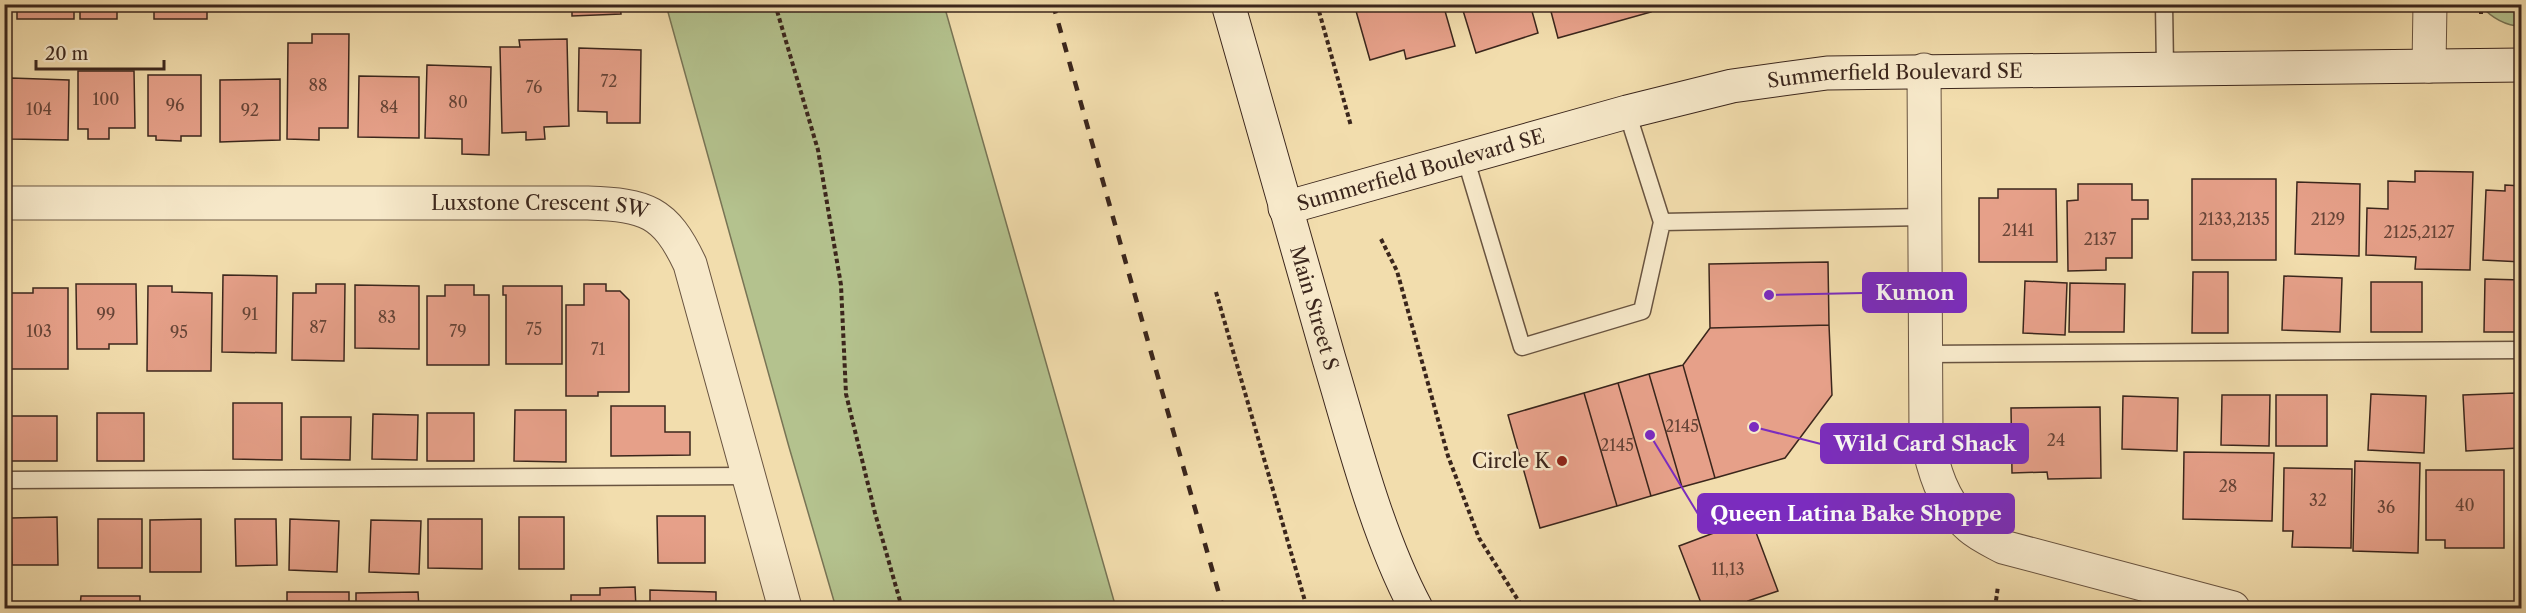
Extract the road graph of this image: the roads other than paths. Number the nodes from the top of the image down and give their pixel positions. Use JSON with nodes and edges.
{"nodes":[{"id":1,"x":1228,"y":4,"type":"edge"},
{"id":2,"x":2164,"y":4,"type":"edge"},
{"id":3,"x":2430,"y":4,"type":"edge"},
{"id":4,"x":2522,"y":65,"type":"edge"},
{"id":5,"x":2429,"y":66,"type":"junction"},
{"id":6,"x":2165,"y":68,"type":"junction"},
{"id":7,"x":1924,"y":70,"type":"junction"},
{"id":8,"x":1627,"y":112,"type":"junction"},
{"id":9,"x":1465,"y":157,"type":"junction"},
{"id":10,"x":4,"y":203,"type":"edge"},
{"id":11,"x":1285,"y":208,"type":"junction"},
{"id":12,"x":1924,"y":217,"type":"junction"},
{"id":13,"x":1662,"y":222,"type":"junction"},
{"id":14,"x":2522,"y":350,"type":"edge"},
{"id":15,"x":1925,"y":354,"type":"junction"},
{"id":16,"x":748,"y":476,"type":"junction"},
{"id":17,"x":4,"y":480,"type":"edge"},
{"id":18,"x":785,"y":609,"type":"edge"},
{"id":19,"x":1416,"y":609,"type":"edge"},
{"id":20,"x":2233,"y":609,"type":"edge"}],
"edges":[{"from":1,"to":11,"type":"street","name":"Main Street S"},
{"from":2,"to":6,"type":"lane"},
{"from":3,"to":5,"type":"street"},
{"from":4,"to":5,"type":"street","name":"Summerfield Boulevard SE"},
{"from":5,"to":6,"type":"street","name":"Summerfield Boulevard SE"},
{"from":6,"to":7,"type":"street","name":"Summerfield Boulevard SE"},
{"from":7,"to":8,"type":"street","name":"Summerfield Boulevard SE"},
{"from":7,"to":12,"type":"street"},
{"from":8,"to":9,"type":"street","name":"Summerfield Boulevard SE"},
{"from":8,"to":13,"type":"lane"},
{"from":9,"to":11,"type":"street","name":"Summerfield Boulevard SE"},
{"from":9,"to":13,"type":"lane"},
{"from":10,"to":16,"type":"street","name":"Luxstone Crescent SW"},
{"from":11,"to":19,"type":"street","name":"Main Street S"},
{"from":12,"to":13,"type":"lane"},
{"from":12,"to":15,"type":"street"},
{"from":14,"to":15,"type":"lane"},
{"from":15,"to":20,"type":"street"},
{"from":16,"to":17,"type":"lane"},
{"from":16,"to":18,"type":"street","name":"Luxstone Crescent SW"}]}
